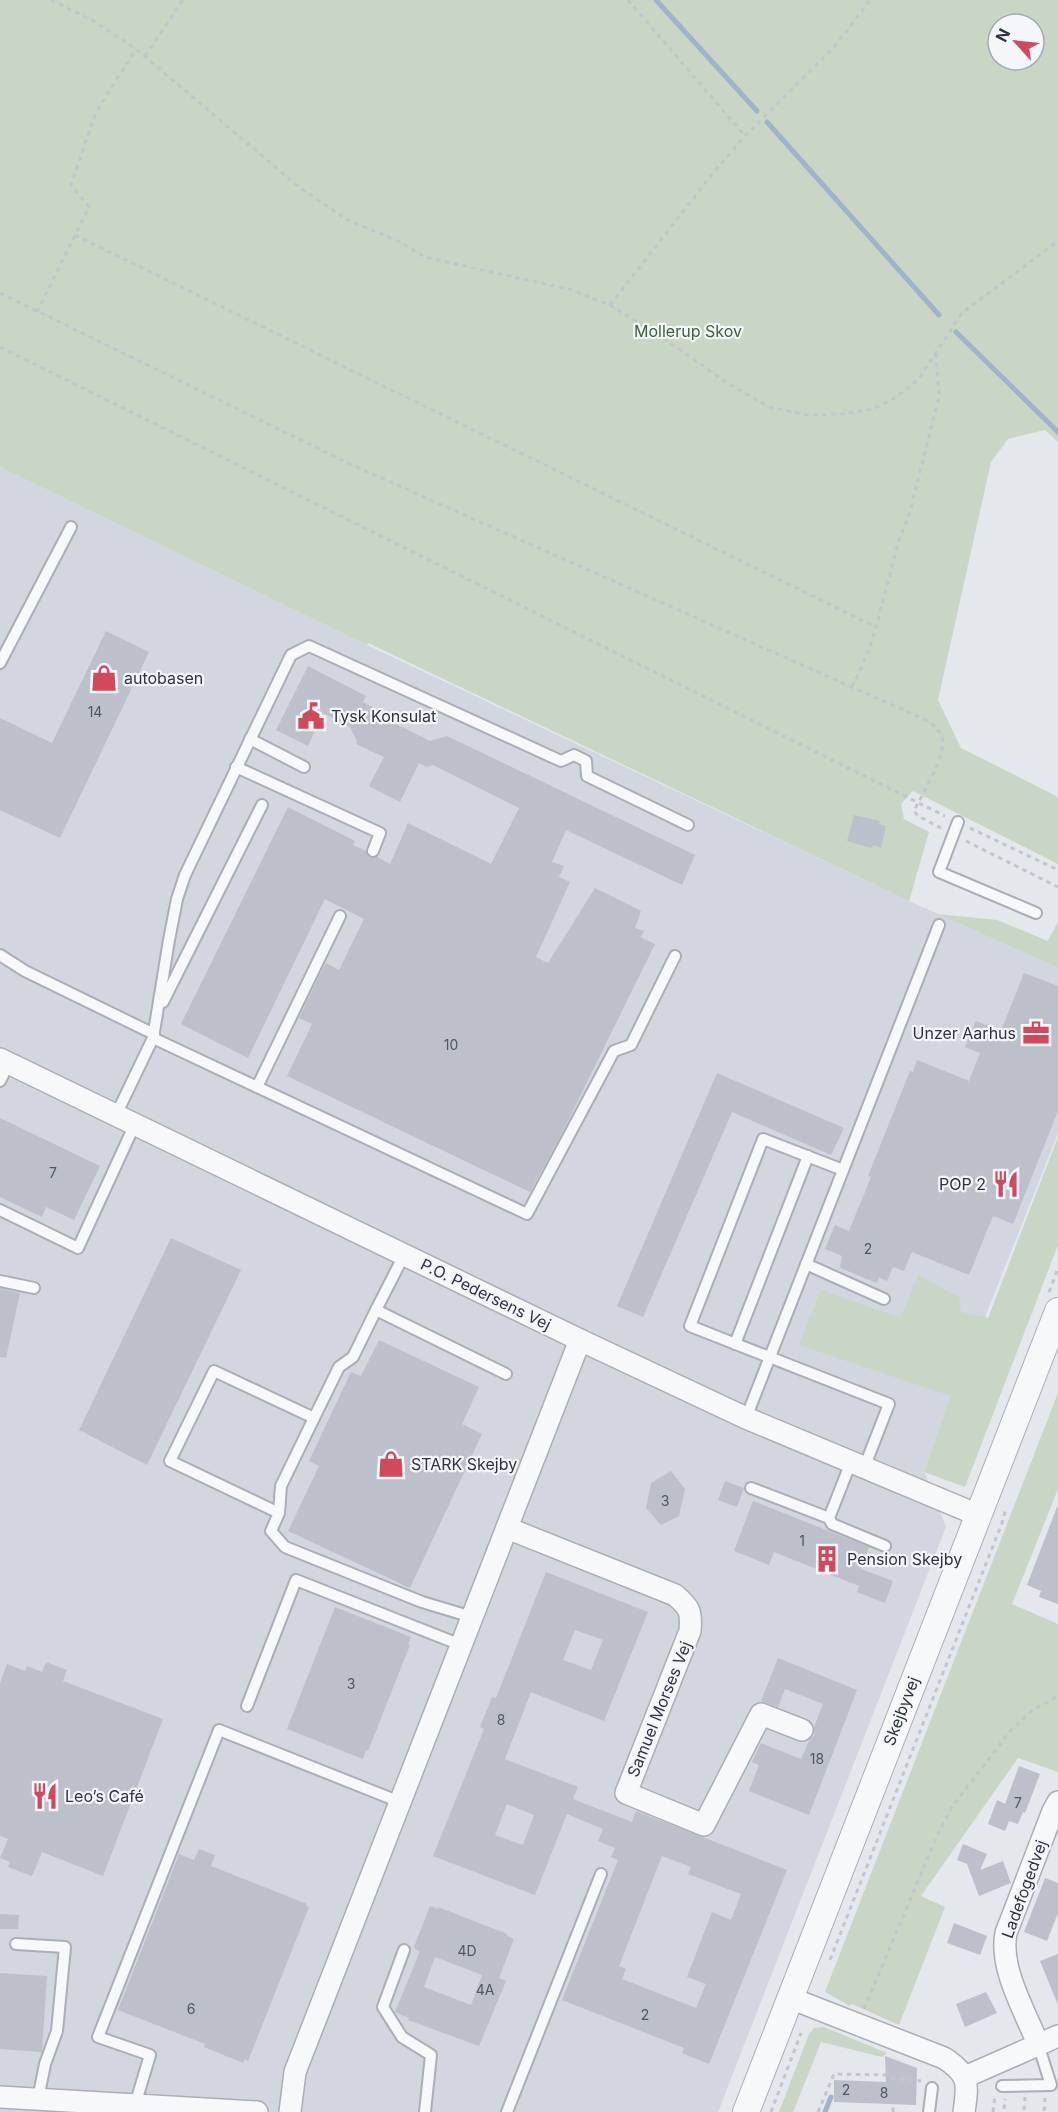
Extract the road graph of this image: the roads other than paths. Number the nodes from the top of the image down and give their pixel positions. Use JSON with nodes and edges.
{"nodes":[{"id":1,"x":71,"y":527,"type":"dead end"},
{"id":2,"x":0,"y":663,"type":"edge"},
{"id":3,"x":250,"y":739,"type":"junction"},
{"id":4,"x":236,"y":766,"type":"junction"},
{"id":5,"x":304,"y":767,"type":"dead end"},
{"id":6,"x":262,"y":806,"type":"dead end"},
{"id":7,"x":958,"y":822,"type":"road end"},
{"id":8,"x":688,"y":825,"type":"dead end"},
{"id":9,"x":373,"y":851,"type":"dead end"},
{"id":10,"x":1036,"y":913,"type":"dead end"},
{"id":11,"x":340,"y":916,"type":"dead end"},
{"id":12,"x":939,"y":925,"type":"dead end"},
{"id":13,"x":0,"y":955,"type":"edge"},
{"id":14,"x":675,"y":956,"type":"dead end"},
{"id":15,"x":157,"y":1013,"type":"junction"},
{"id":16,"x":154,"y":1036,"type":"junction"},
{"id":17,"x":3,"y":1067,"type":"edge"},
{"id":18,"x":257,"y":1087,"type":"junction"},
{"id":19,"x":126,"y":1120,"type":"junction"},
{"id":20,"x":808,"y":1156,"type":"junction"},
{"id":21,"x":843,"y":1170,"type":"junction"},
{"id":22,"x":0,"y":1210,"type":"edge"},
{"id":23,"x":404,"y":1255,"type":"junction"},
{"id":24,"x":806,"y":1264,"type":"junction"},
{"id":25,"x":0,"y":1281,"type":"edge"},
{"id":26,"x":34,"y":1288,"type":"dead end"},
{"id":27,"x":884,"y":1299,"type":"dead end"},
{"id":28,"x":376,"y":1310,"type":"junction"},
{"id":29,"x":1056,"y":1321,"type":"edge"},
{"id":30,"x":580,"y":1340,"type":"junction"},
{"id":31,"x":735,"y":1344,"type":"junction"},
{"id":32,"x":770,"y":1357,"type":"junction"},
{"id":33,"x":506,"y":1374,"type":"dead end"},
{"id":34,"x":314,"y":1418,"type":"junction"},
{"id":35,"x":746,"y":1418,"type":"junction"},
{"id":36,"x":857,"y":1465,"type":"junction"},
{"id":37,"x":751,"y":1488,"type":"dead end"},
{"id":38,"x":279,"y":1513,"type":"junction"},
{"id":39,"x":978,"y":1515,"type":"junction"},
{"id":40,"x":828,"y":1518,"type":"junction"},
{"id":41,"x":507,"y":1528,"type":"junction"},
{"id":42,"x":885,"y":1546,"type":"dead end"},
{"id":43,"x":472,"y":1617,"type":"junction"},
{"id":44,"x":461,"y":1645,"type":"junction"},
{"id":45,"x":247,"y":1706,"type":"dead end"},
{"id":46,"x":802,"y":1730,"type":"dead end"},
{"id":47,"x":400,"y":1802,"type":"junction"},
{"id":48,"x":1058,"y":1802,"type":"edge"},
{"id":49,"x":601,"y":1874,"type":"dead end"},
{"id":50,"x":16,"y":1944,"type":"dead end"},
{"id":51,"x":404,"y":1950,"type":"dead end"},
{"id":52,"x":790,"y":1998,"type":"junction"},
{"id":53,"x":1058,"y":2036,"type":"edge"},
{"id":54,"x":1038,"y":2044,"type":"junction"},
{"id":55,"x":965,"y":2077,"type":"junction"},
{"id":56,"x":928,"y":2085,"type":"road end"},
{"id":57,"x":1003,"y":2090,"type":"road end"},
{"id":58,"x":0,"y":2097,"type":"edge"},
{"id":59,"x":40,"y":2104,"type":"edge"},
{"id":60,"x":135,"y":2105,"type":"junction"},
{"id":61,"x":257,"y":2112,"type":"edge"},
{"id":62,"x":290,"y":2112,"type":"edge"},
{"id":63,"x":425,"y":2112,"type":"edge"},
{"id":64,"x":507,"y":2112,"type":"edge"},
{"id":65,"x":746,"y":2112,"type":"edge"},
{"id":66,"x":929,"y":2112,"type":"edge"},
{"id":67,"x":964,"y":2112,"type":"edge"}],
"edges":[{"from":1,"to":2,"type":"lane"},
{"from":3,"to":4,"type":"lane"},
{"from":3,"to":5,"type":"lane"},
{"from":3,"to":8,"type":"lane"},
{"from":4,"to":9,"type":"lane"},
{"from":4,"to":15,"type":"lane"},
{"from":6,"to":15,"type":"lane"},
{"from":7,"to":10,"type":"lane"},
{"from":11,"to":18,"type":"lane"},
{"from":12,"to":21,"type":"lane"},
{"from":13,"to":16,"type":"lane"},
{"from":14,"to":18,"type":"lane"},
{"from":15,"to":16,"type":"lane"},
{"from":16,"to":18,"type":"lane"},
{"from":16,"to":19,"type":"lane"},
{"from":17,"to":19,"type":"street","name":"P.O. Pedersens Vej"},
{"from":19,"to":22,"type":"lane"},
{"from":19,"to":23,"type":"street","name":"P.O. Pedersens Vej"},
{"from":20,"to":21,"type":"lane"},
{"from":20,"to":31,"type":"lane"},
{"from":20,"to":31,"type":"lane"},
{"from":21,"to":24,"type":"lane"},
{"from":23,"to":28,"type":"lane"},
{"from":23,"to":30,"type":"street","name":"P.O. Pedersens Vej"},
{"from":24,"to":27,"type":"lane"},
{"from":24,"to":32,"type":"lane"},
{"from":25,"to":26,"type":"lane"},
{"from":28,"to":33,"type":"lane"},
{"from":28,"to":34,"type":"lane"},
{"from":29,"to":39,"type":"street","name":"Skejbyvej"},
{"from":30,"to":35,"type":"street","name":"P.O. Pedersens Vej"},
{"from":30,"to":41,"type":"street"},
{"from":31,"to":32,"type":"lane"},
{"from":32,"to":35,"type":"lane"},
{"from":32,"to":36,"type":"lane"},
{"from":34,"to":38,"type":"lane"},
{"from":34,"to":38,"type":"lane"},
{"from":35,"to":36,"type":"street","name":"P.O. Pedersens Vej"},
{"from":36,"to":39,"type":"street","name":"P.O. Pedersens Vej"},
{"from":36,"to":40,"type":"lane"},
{"from":37,"to":40,"type":"lane"},
{"from":38,"to":43,"type":"lane"},
{"from":39,"to":52,"type":"street","name":"Skejbyvej"},
{"from":40,"to":42,"type":"lane"},
{"from":41,"to":43,"type":"street"},
{"from":41,"to":46,"type":"street","name":"Samuel Morses Vej"},
{"from":43,"to":44,"type":"street"},
{"from":44,"to":45,"type":"lane"},
{"from":44,"to":47,"type":"street"},
{"from":47,"to":60,"type":"lane"},
{"from":47,"to":62,"type":"street"},
{"from":48,"to":54,"type":"street","name":"Ladefogedvej"},
{"from":49,"to":64,"type":"lane"},
{"from":50,"to":59,"type":"lane"},
{"from":51,"to":63,"type":"lane"},
{"from":52,"to":55,"type":"street"},
{"from":52,"to":65,"type":"street","name":"Skejbyvej"},
{"from":53,"to":54,"type":"street"},
{"from":54,"to":55,"type":"street"},
{"from":54,"to":57,"type":"lane"},
{"from":55,"to":67,"type":"street"},
{"from":56,"to":66,"type":"lane"},
{"from":58,"to":59,"type":"street"},
{"from":59,"to":60,"type":"street"},
{"from":60,"to":61,"type":"street"}]}
